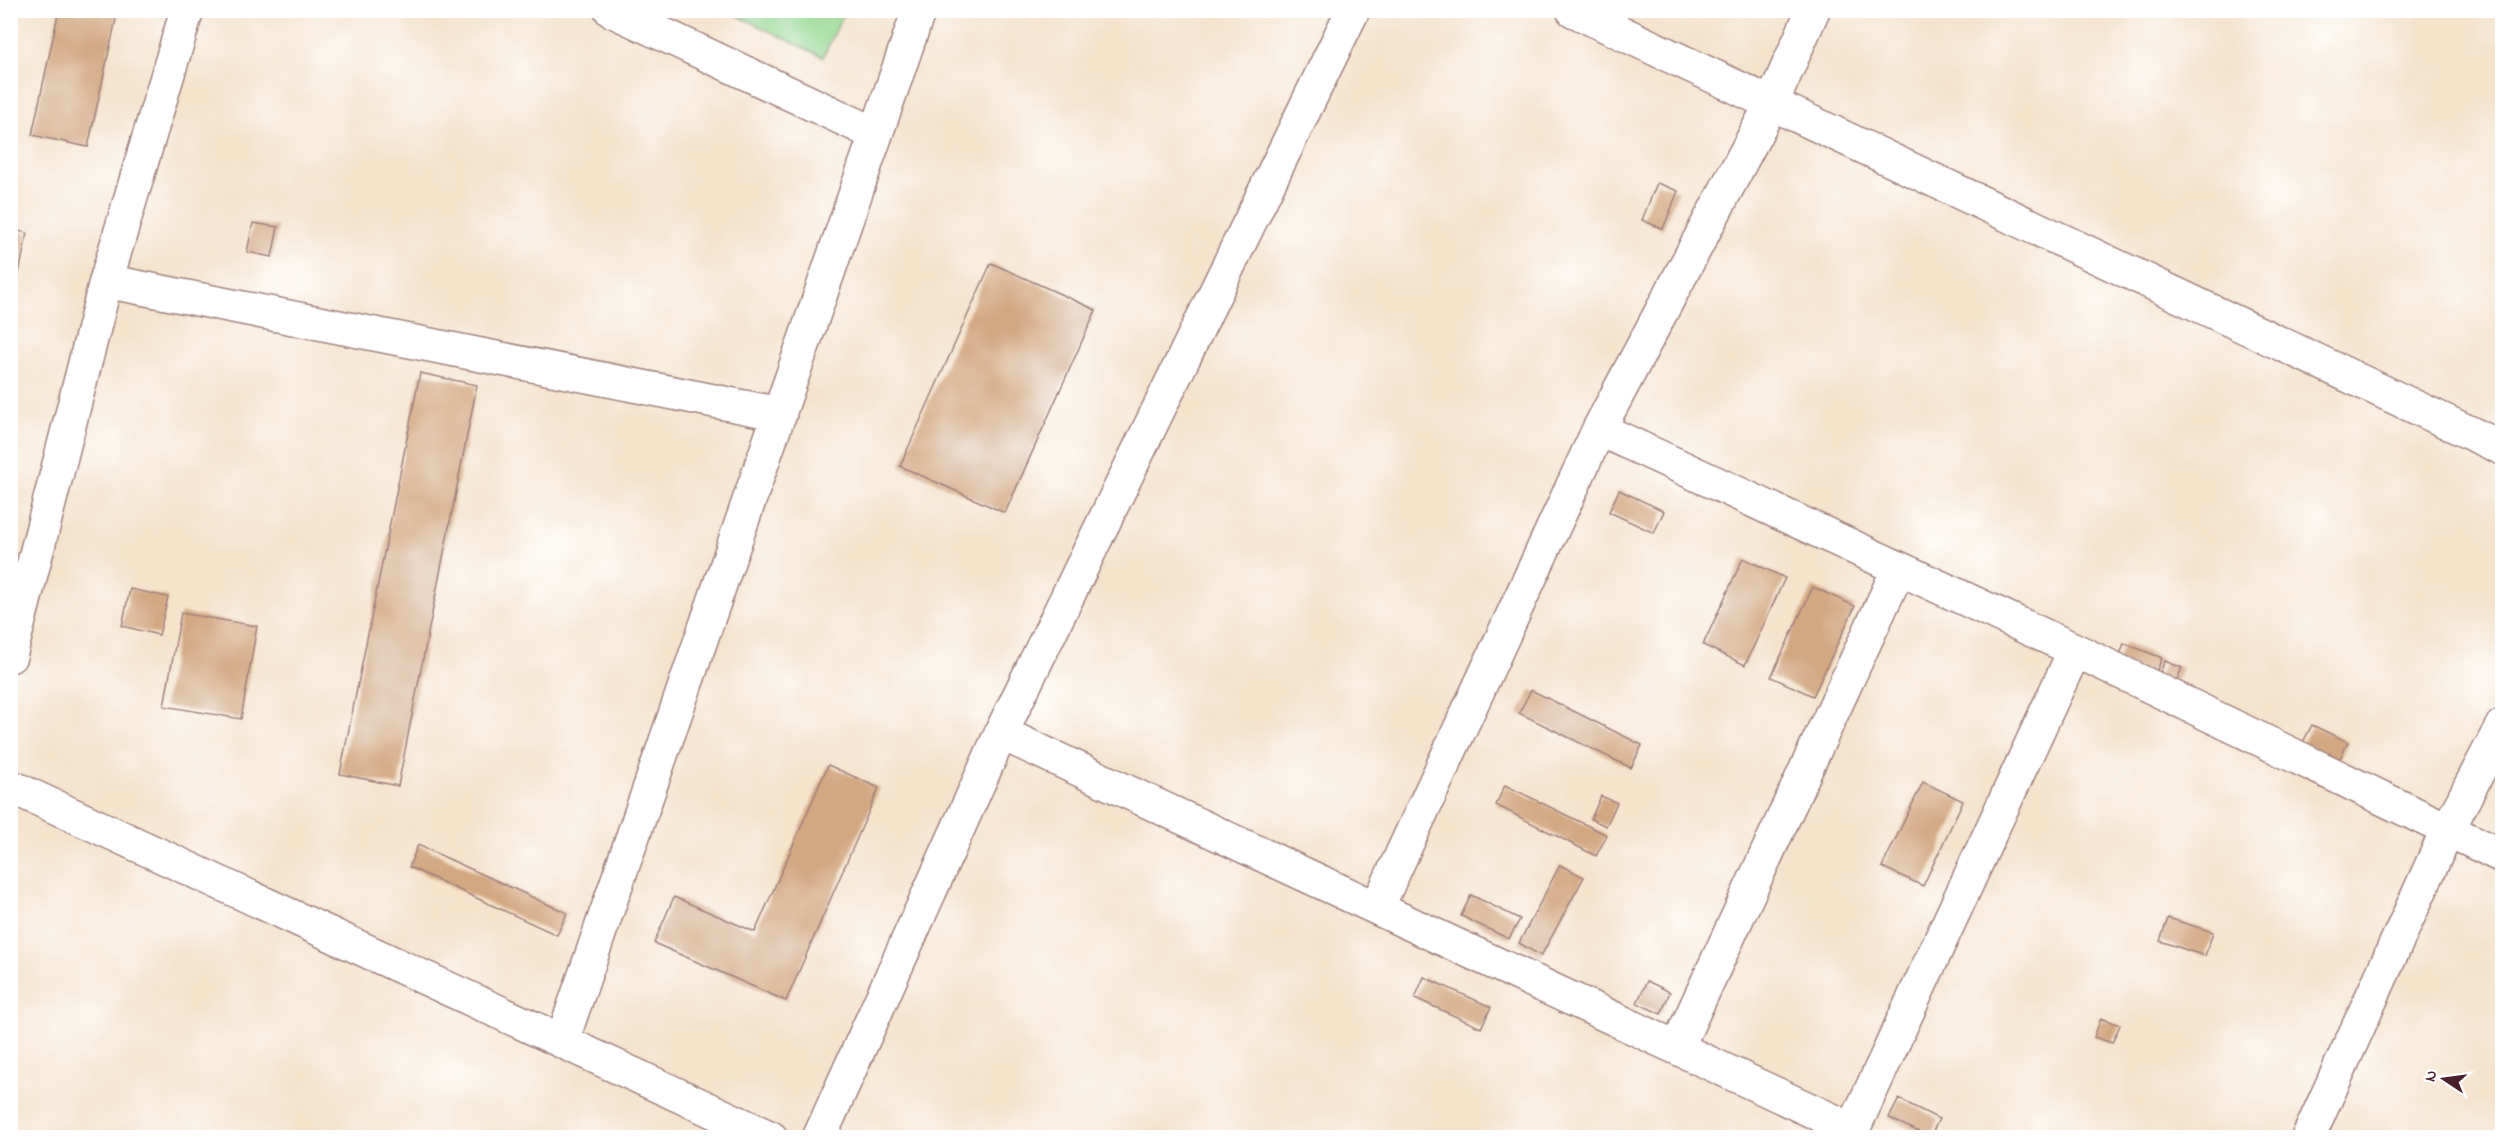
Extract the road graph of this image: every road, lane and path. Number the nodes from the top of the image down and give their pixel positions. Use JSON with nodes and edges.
{"nodes":[{"id":1,"x":187,"y":10,"type":"edge"},
{"id":2,"x":610,"y":10,"type":"edge"},
{"id":3,"x":919,"y":10,"type":"edge"},
{"id":4,"x":1353,"y":10,"type":"edge"},
{"id":5,"x":1573,"y":10,"type":"edge"},
{"id":6,"x":1813,"y":10,"type":"edge"},
{"id":7,"x":1772,"y":103,"type":"junction"},
{"id":8,"x":876,"y":134,"type":"junction"},
{"id":9,"x":106,"y":281,"type":"junction"},
{"id":10,"x":780,"y":414,"type":"junction"},
{"id":11,"x":1599,"y":429,"type":"junction"},
{"id":12,"x":2502,"y":448,"type":"edge"},
{"id":13,"x":1899,"y":568,"type":"junction"},
{"id":14,"x":2075,"y":650,"type":"junction"},
{"id":15,"x":10,"y":656,"type":"edge"},
{"id":16,"x":2502,"y":726,"type":"edge"},
{"id":17,"x":1001,"y":733,"type":"junction"},
{"id":18,"x":10,"y":786,"type":"edge"},
{"id":19,"x":2447,"y":831,"type":"junction"},
{"id":20,"x":2502,"y":856,"type":"edge"},
{"id":21,"x":1377,"y":908,"type":"junction"},
{"id":22,"x":562,"y":1041,"type":"junction"},
{"id":23,"x":1677,"y":1048,"type":"junction"},
{"id":24,"x":1851,"y":1134,"type":"edge"},
{"id":25,"x":771,"y":1137,"type":"edge"},
{"id":26,"x":819,"y":1137,"type":"edge"},
{"id":27,"x":2308,"y":1137,"type":"edge"}],
"edges":[{"from":1,"to":9,"type":"street"},
{"from":2,"to":8,"type":"street"},
{"from":3,"to":8,"type":"street"},
{"from":4,"to":17,"type":"street"},
{"from":5,"to":7,"type":"street"},
{"from":6,"to":7,"type":"street"},
{"from":7,"to":11,"type":"street"},
{"from":7,"to":12,"type":"street"},
{"from":8,"to":10,"type":"street"},
{"from":9,"to":10,"type":"street"},
{"from":9,"to":15,"type":"street"},
{"from":10,"to":22,"type":"street"},
{"from":11,"to":13,"type":"street"},
{"from":11,"to":21,"type":"street"},
{"from":13,"to":14,"type":"street"},
{"from":13,"to":23,"type":"street"},
{"from":14,"to":19,"type":"street"},
{"from":14,"to":24,"type":"street"},
{"from":16,"to":19,"type":"street"},
{"from":17,"to":21,"type":"street"},
{"from":17,"to":26,"type":"street"},
{"from":18,"to":22,"type":"street"},
{"from":19,"to":20,"type":"street"},
{"from":19,"to":27,"type":"street"},
{"from":21,"to":23,"type":"street"},
{"from":22,"to":25,"type":"street"},
{"from":23,"to":24,"type":"street"}]}
